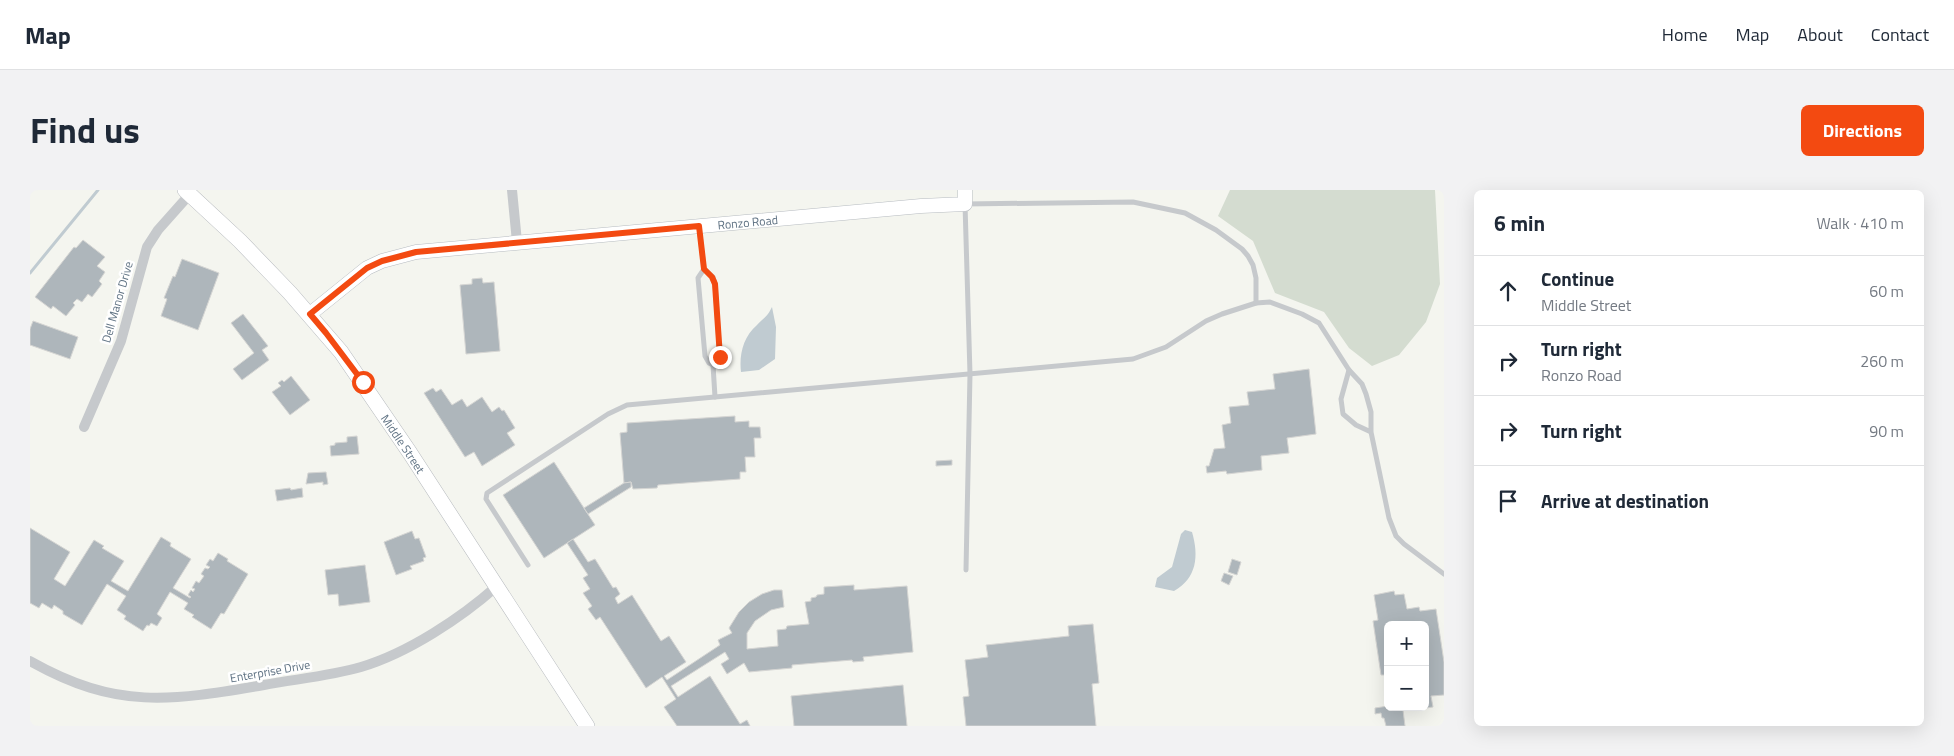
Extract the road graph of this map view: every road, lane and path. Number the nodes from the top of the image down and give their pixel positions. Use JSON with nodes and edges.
{"nodes":[{"id":1,"x":512,"y":190,"type":"edge"},
{"id":2,"x":188,"y":192,"type":"edge"},
{"id":3,"x":965,"y":197,"type":"edge"},
{"id":4,"x":699,"y":226,"type":"junction"},
{"id":5,"x":517,"y":242,"type":"junction"},
{"id":6,"x":704,"y":269,"type":"junction"},
{"id":7,"x":1256,"y":304,"type":"junction"},
{"id":8,"x":310,"y":314,"type":"junction"},
{"id":9,"x":713,"y":365,"type":"junction"},
{"id":10,"x":1348,"y":370,"type":"junction"},
{"id":11,"x":970,"y":374,"type":"junction"},
{"id":12,"x":715,"y":397,"type":"junction"},
{"id":13,"x":84,"y":427,"type":"dead end"},
{"id":14,"x":1371,"y":432,"type":"junction"},
{"id":15,"x":528,"y":565,"type":"dead end"},
{"id":16,"x":966,"y":570,"type":"dead end"},
{"id":17,"x":1444,"y":574,"type":"edge"},
{"id":18,"x":497,"y":586,"type":"junction"},
{"id":19,"x":30,"y":661,"type":"edge"},
{"id":20,"x":587,"y":726,"type":"edge"}],
"edges":[{"from":1,"to":5,"type":"street"},
{"from":2,"to":8,"type":"main road","name":"Middle Street"},
{"from":2,"to":13,"type":"street","name":"Dell Manor Drive"},
{"from":3,"to":4,"type":"main road","name":"Ronzo Road"},
{"from":3,"to":7,"type":"lane"},
{"from":3,"to":11,"type":"lane"},
{"from":4,"to":5,"type":"main road","name":"Ronzo Road"},
{"from":4,"to":6,"type":"lane"},
{"from":5,"to":8,"type":"main road","name":"Ronzo Road"},
{"from":6,"to":9,"type":"lane"},
{"from":6,"to":9,"type":"lane"},
{"from":7,"to":10,"type":"lane"},
{"from":7,"to":11,"type":"lane"},
{"from":8,"to":18,"type":"main road","name":"Middle Street"},
{"from":9,"to":12,"type":"lane"},
{"from":10,"to":14,"type":"lane"},
{"from":10,"to":14,"type":"lane"},
{"from":11,"to":12,"type":"lane"},
{"from":11,"to":16,"type":"lane"},
{"from":12,"to":15,"type":"lane"},
{"from":14,"to":17,"type":"lane"},
{"from":18,"to":19,"type":"street","name":"Enterprise Drive"},
{"from":18,"to":20,"type":"main road","name":"Middle Street"}]}
